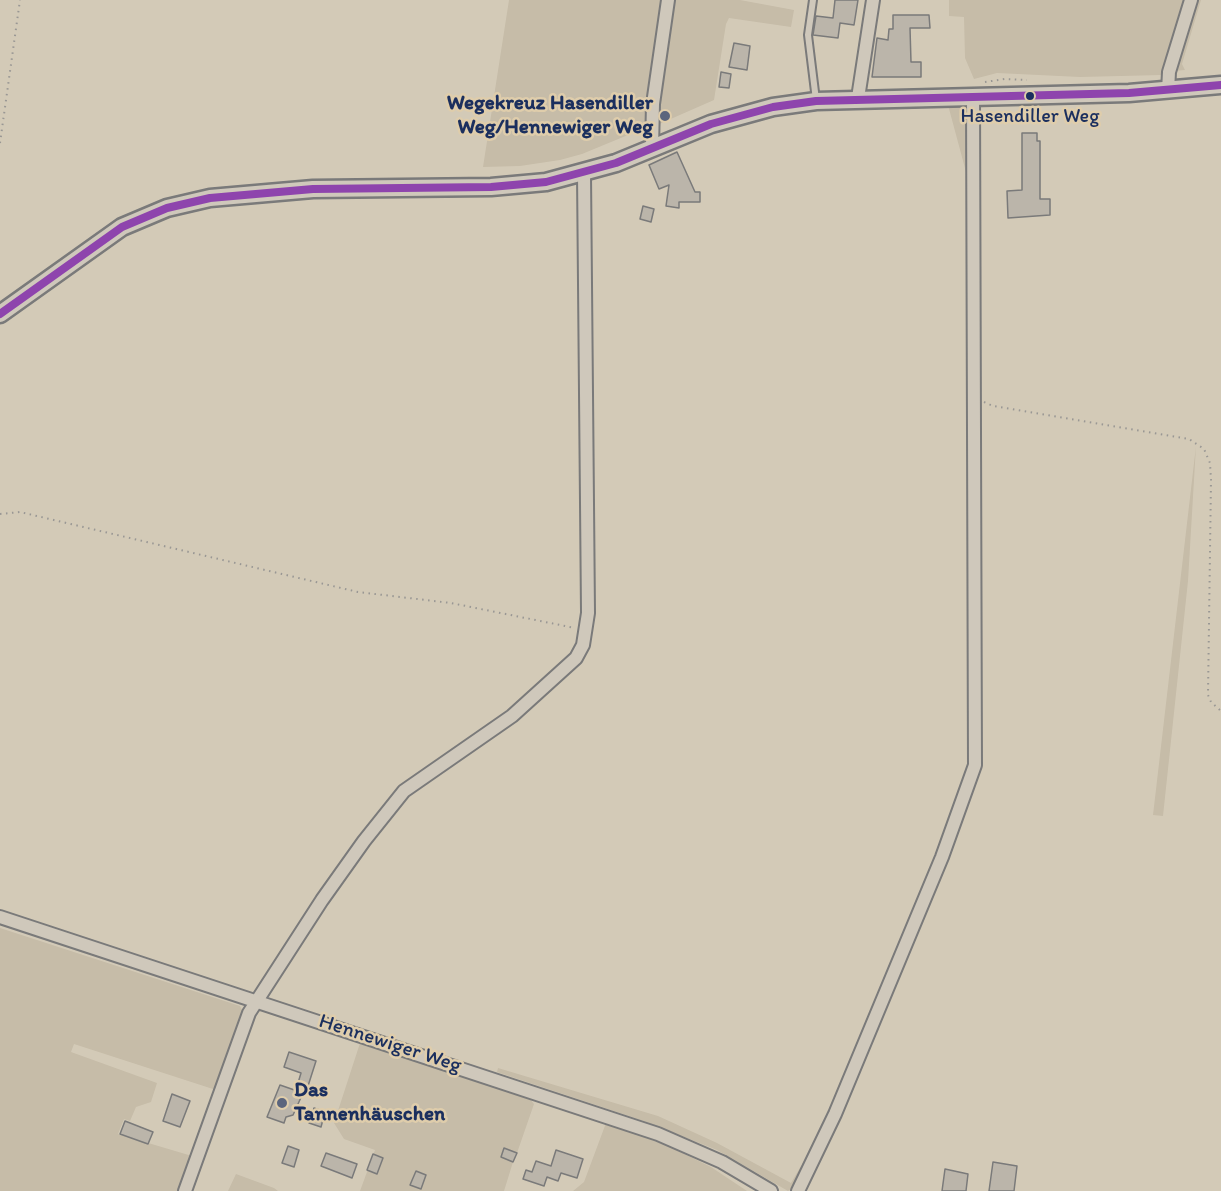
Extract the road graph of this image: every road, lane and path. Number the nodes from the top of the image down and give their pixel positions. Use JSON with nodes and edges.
{"nodes":[{"id":1,"x":20,"y":0,"type":"edge"},
{"id":2,"x":668,"y":0,"type":"edge"},
{"id":3,"x":813,"y":0,"type":"edge"},
{"id":4,"x":873,"y":0,"type":"edge"},
{"id":5,"x":1191,"y":0,"type":"edge"},
{"id":6,"x":1221,"y":85,"type":"edge"},
{"id":7,"x":1168,"y":91,"type":"junction"},
{"id":8,"x":973,"y":96,"type":"junction"},
{"id":9,"x":858,"y":98,"type":"junction"},
{"id":10,"x":816,"y":101,"type":"junction"},
{"id":11,"x":0,"y":143,"type":"edge"},
{"id":12,"x":652,"y":148,"type":"junction"},
{"id":13,"x":584,"y":174,"type":"junction"},
{"id":14,"x":0,"y":314,"type":"edge"},
{"id":15,"x":974,"y":395,"type":"junction"},
{"id":16,"x":0,"y":514,"type":"edge"},
{"id":17,"x":587,"y":631,"type":"junction"},
{"id":18,"x":1221,"y":711,"type":"edge"},
{"id":19,"x":0,"y":917,"type":"edge"},
{"id":20,"x":256,"y":1000,"type":"junction"},
{"id":21,"x":185,"y":1191,"type":"edge"},
{"id":22,"x":771,"y":1191,"type":"edge"},
{"id":23,"x":798,"y":1191,"type":"edge"}],
"edges":[{"from":1,"to":11,"type":"path"},
{"from":2,"to":12,"type":"street"},
{"from":3,"to":10,"type":"lane"},
{"from":4,"to":9,"type":"street"},
{"from":5,"to":7,"type":"street"},
{"from":6,"to":7,"type":"street"},
{"from":7,"to":8,"type":"street"},
{"from":8,"to":9,"type":"street"},
{"from":8,"to":15,"type":"street"},
{"from":9,"to":10,"type":"street"},
{"from":10,"to":12,"type":"street"},
{"from":12,"to":13,"type":"street"},
{"from":13,"to":14,"type":"street"},
{"from":13,"to":17,"type":"street"},
{"from":15,"to":18,"type":"path"},
{"from":15,"to":23,"type":"street"},
{"from":16,"to":17,"type":"path"},
{"from":17,"to":20,"type":"street"},
{"from":19,"to":20,"type":"street","name":"Hennewiger Weg"},
{"from":20,"to":21,"type":"street"},
{"from":20,"to":22,"type":"street","name":"Hennewiger Weg"}]}
